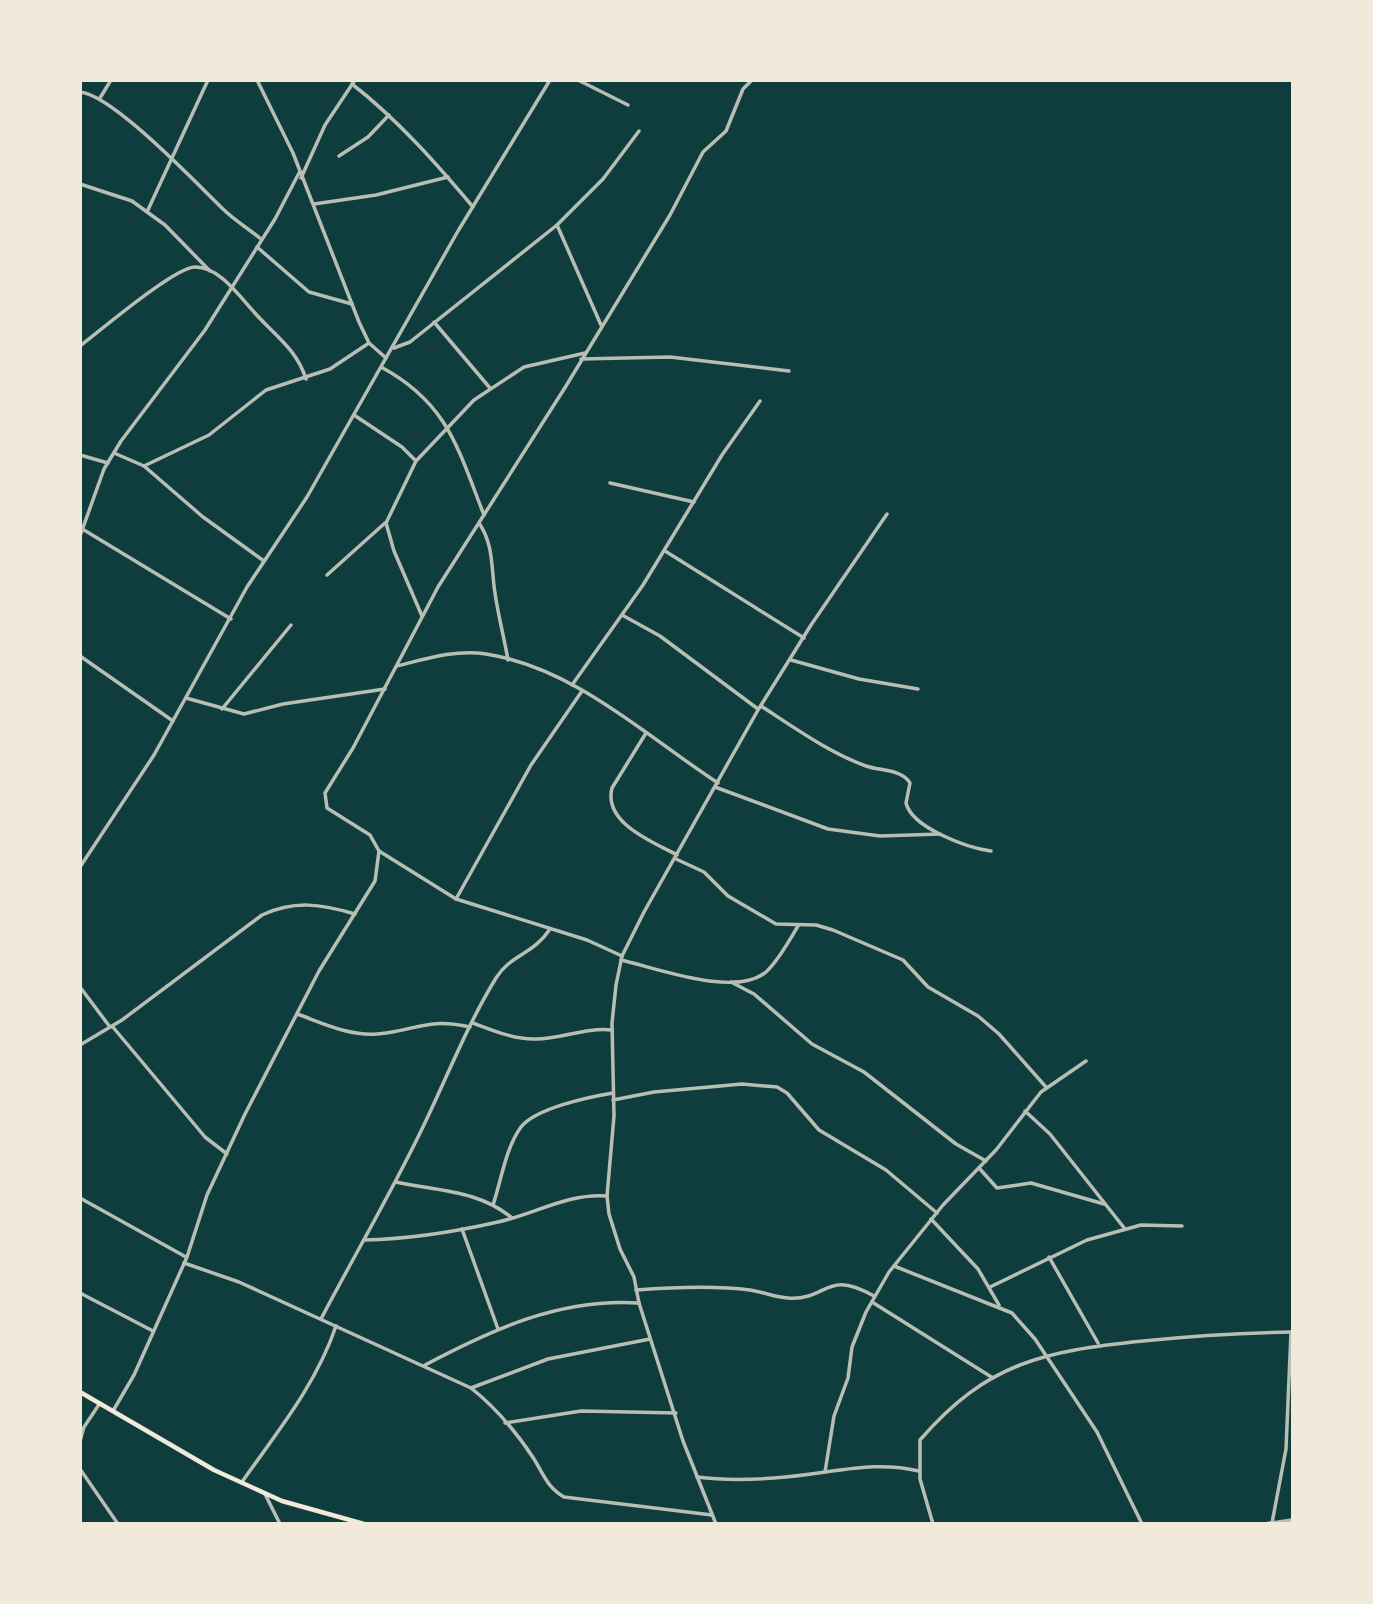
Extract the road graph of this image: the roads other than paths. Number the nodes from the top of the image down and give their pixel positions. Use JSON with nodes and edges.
{"nodes":[{"id":1,"x":111,"y":80,"type":"edge"},
{"id":2,"x":208,"y":80,"type":"edge"},
{"id":3,"x":257,"y":80,"type":"edge"},
{"id":4,"x":578,"y":80,"type":"edge"},
{"id":5,"x":752,"y":80,"type":"edge"},
{"id":6,"x":549,"y":81,"type":"edge"},
{"id":7,"x":354,"y":82,"type":"edge"},
{"id":8,"x":80,"y":92,"type":"edge"},
{"id":9,"x":100,"y":98,"type":"junction"},
{"id":10,"x":628,"y":105,"type":"dead end"},
{"id":11,"x":389,"y":115,"type":"junction"},
{"id":12,"x":639,"y":131,"type":"dead end"},
{"id":13,"x":339,"y":156,"type":"dead end"},
{"id":14,"x":170,"y":159,"type":"junction"},
{"id":15,"x":300,"y":176,"type":"junction"},
{"id":16,"x":448,"y":177,"type":"junction"},
{"id":17,"x":80,"y":184,"type":"edge"},
{"id":18,"x":314,"y":204,"type":"junction"},
{"id":19,"x":473,"y":207,"type":"junction"},
{"id":20,"x":147,"y":212,"type":"junction"},
{"id":21,"x":557,"y":225,"type":"junction"},
{"id":22,"x":262,"y":240,"type":"junction"},
{"id":23,"x":257,"y":247,"type":"junction"},
{"id":24,"x":210,"y":271,"type":"junction"},
{"id":25,"x":233,"y":288,"type":"junction"},
{"id":26,"x":352,"y":304,"type":"junction"},
{"id":27,"x":435,"y":322,"type":"junction"},
{"id":28,"x":601,"y":326,"type":"junction"},
{"id":29,"x":369,"y":343,"type":"junction"},
{"id":30,"x":80,"y":346,"type":"edge"},
{"id":31,"x":393,"y":348,"type":"junction"},
{"id":32,"x":585,"y":353,"type":"junction"},
{"id":33,"x":386,"y":358,"type":"junction"},
{"id":34,"x":581,"y":359,"type":"junction"},
{"id":35,"x":381,"y":367,"type":"junction"},
{"id":36,"x":789,"y":371,"type":"dead end"},
{"id":37,"x":306,"y":379,"type":"junction"},
{"id":38,"x":490,"y":388,"type":"junction"},
{"id":39,"x":760,"y":401,"type":"dead end"},
{"id":40,"x":354,"y":415,"type":"junction"},
{"id":41,"x":448,"y":428,"type":"junction"},
{"id":42,"x":114,"y":453,"type":"junction"},
{"id":43,"x":80,"y":455,"type":"edge"},
{"id":44,"x":416,"y":461,"type":"junction"},
{"id":45,"x":108,"y":463,"type":"junction"},
{"id":46,"x":144,"y":466,"type":"junction"},
{"id":47,"x":610,"y":483,"type":"dead end"},
{"id":48,"x":694,"y":502,"type":"junction"},
{"id":49,"x":887,"y":514,"type":"dead end"},
{"id":50,"x":484,"y":515,"type":"junction"},
{"id":51,"x":386,"y":523,"type":"junction"},
{"id":52,"x":479,"y":523,"type":"junction"},
{"id":53,"x":84,"y":530,"type":"junction"},
{"id":54,"x":80,"y":536,"type":"edge"},
{"id":55,"x":665,"y":551,"type":"junction"},
{"id":56,"x":264,"y":561,"type":"junction"},
{"id":57,"x":327,"y":575,"type":"dead end"},
{"id":58,"x":622,"y":614,"type":"junction"},
{"id":59,"x":422,"y":616,"type":"junction"},
{"id":60,"x":231,"y":619,"type":"junction"},
{"id":61,"x":291,"y":625,"type":"dead end"},
{"id":62,"x":804,"y":638,"type":"junction"},
{"id":63,"x":80,"y":656,"type":"edge"},
{"id":64,"x":508,"y":660,"type":"junction"},
{"id":65,"x":790,"y":660,"type":"junction"},
{"id":66,"x":397,"y":666,"type":"junction"},
{"id":67,"x":572,"y":685,"type":"junction"},
{"id":68,"x":385,"y":689,"type":"junction"},
{"id":69,"x":918,"y":689,"type":"dead end"},
{"id":70,"x":582,"y":691,"type":"junction"},
{"id":71,"x":186,"y":698,"type":"junction"},
{"id":72,"x":760,"y":708,"type":"junction"},
{"id":73,"x":222,"y":709,"type":"junction"},
{"id":74,"x":174,"y":721,"type":"junction"},
{"id":75,"x":646,"y":733,"type":"junction"},
{"id":76,"x":717,"y":785,"type":"junction"},
{"id":77,"x":940,"y":834,"type":"junction"},
{"id":78,"x":379,"y":851,"type":"junction"},
{"id":79,"x":991,"y":851,"type":"dead end"},
{"id":80,"x":677,"y":857,"type":"junction"},
{"id":81,"x":81,"y":866,"type":"edge"},
{"id":82,"x":456,"y":899,"type":"junction"},
{"id":83,"x":356,"y":915,"type":"junction"},
{"id":84,"x":798,"y":926,"type":"junction"},
{"id":85,"x":550,"y":929,"type":"junction"},
{"id":86,"x":622,"y":958,"type":"junction"},
{"id":87,"x":731,"y":982,"type":"junction"},
{"id":88,"x":80,"y":987,"type":"edge"},
{"id":89,"x":297,"y":1014,"type":"junction"},
{"id":90,"x":471,"y":1025,"type":"junction"},
{"id":91,"x":111,"y":1026,"type":"junction"},
{"id":92,"x":612,"y":1030,"type":"junction"},
{"id":93,"x":80,"y":1045,"type":"edge"},
{"id":94,"x":1086,"y":1061,"type":"dead end"},
{"id":95,"x":1046,"y":1087,"type":"junction"},
{"id":96,"x":613,"y":1093,"type":"junction"},
{"id":97,"x":613,"y":1100,"type":"junction"},
{"id":98,"x":1025,"y":1111,"type":"junction"},
{"id":99,"x":227,"y":1154,"type":"junction"},
{"id":100,"x":986,"y":1161,"type":"junction"},
{"id":101,"x":979,"y":1168,"type":"junction"},
{"id":102,"x":396,"y":1182,"type":"junction"},
{"id":103,"x":607,"y":1196,"type":"junction"},
{"id":104,"x":80,"y":1198,"type":"edge"},
{"id":105,"x":1104,"y":1204,"type":"junction"},
{"id":106,"x":493,"y":1205,"type":"junction"},
{"id":107,"x":937,"y":1213,"type":"junction"},
{"id":108,"x":512,"y":1218,"type":"junction"},
{"id":109,"x":932,"y":1219,"type":"junction"},
{"id":110,"x":1182,"y":1226,"type":"dead end"},
{"id":111,"x":461,"y":1229,"type":"junction"},
{"id":112,"x":1125,"y":1229,"type":"junction"},
{"id":113,"x":364,"y":1240,"type":"junction"},
{"id":114,"x":187,"y":1257,"type":"junction"},
{"id":115,"x":1049,"y":1257,"type":"junction"},
{"id":116,"x":184,"y":1263,"type":"junction"},
{"id":117,"x":894,"y":1266,"type":"junction"},
{"id":118,"x":990,"y":1287,"type":"junction"},
{"id":119,"x":636,"y":1290,"type":"junction"},
{"id":120,"x":80,"y":1293,"type":"edge"},
{"id":121,"x":874,"y":1296,"type":"junction"},
{"id":122,"x":872,"y":1302,"type":"junction"},
{"id":123,"x":639,"y":1303,"type":"junction"},
{"id":124,"x":999,"y":1306,"type":"junction"},
{"id":125,"x":321,"y":1318,"type":"junction"},
{"id":126,"x":336,"y":1325,"type":"junction"},
{"id":127,"x":498,"y":1329,"type":"junction"},
{"id":128,"x":153,"y":1331,"type":"junction"},
{"id":129,"x":1292,"y":1332,"type":"edge"},
{"id":130,"x":650,"y":1339,"type":"junction"},
{"id":131,"x":1099,"y":1344,"type":"junction"},
{"id":132,"x":1044,"y":1355,"type":"junction"},
{"id":133,"x":425,"y":1365,"type":"junction"},
{"id":134,"x":993,"y":1378,"type":"junction"},
{"id":135,"x":471,"y":1388,"type":"junction"},
{"id":136,"x":80,"y":1392,"type":"edge"},
{"id":137,"x":100,"y":1403,"type":"junction"},
{"id":138,"x":113,"y":1411,"type":"junction"},
{"id":139,"x":676,"y":1413,"type":"junction"},
{"id":140,"x":505,"y":1423,"type":"junction"},
{"id":141,"x":80,"y":1441,"type":"edge"},
{"id":142,"x":80,"y":1469,"type":"edge"},
{"id":143,"x":919,"y":1471,"type":"junction"},
{"id":144,"x":825,"y":1472,"type":"junction"},
{"id":145,"x":697,"y":1478,"type":"junction"},
{"id":146,"x":242,"y":1482,"type":"junction"},
{"id":147,"x":264,"y":1493,"type":"junction"},
{"id":148,"x":712,"y":1514,"type":"junction"},
{"id":149,"x":1293,"y":1520,"type":"edge"},
{"id":150,"x":1272,"y":1523,"type":"edge"},
{"id":151,"x":118,"y":1524,"type":"edge"},
{"id":152,"x":280,"y":1524,"type":"edge"},
{"id":153,"x":364,"y":1524,"type":"edge"},
{"id":154,"x":716,"y":1524,"type":"edge"},
{"id":155,"x":933,"y":1524,"type":"edge"},
{"id":156,"x":1142,"y":1524,"type":"edge"},
{"id":157,"x":1264,"y":1524,"type":"edge"}],
"edges":[{"from":1,"to":9,"type":"street"},
{"from":2,"to":14,"type":"street"},
{"from":3,"to":15,"type":"street"},
{"from":4,"to":10,"type":"street"},
{"from":5,"to":28,"type":"street"},
{"from":6,"to":19,"type":"street"},
{"from":7,"to":11,"type":"street"},
{"from":7,"to":15,"type":"street"},
{"from":8,"to":9,"type":"street"},
{"from":9,"to":14,"type":"street"},
{"from":11,"to":13,"type":"street"},
{"from":11,"to":16,"type":"street"},
{"from":12,"to":21,"type":"street"},
{"from":14,"to":20,"type":"street"},
{"from":14,"to":22,"type":"street"},
{"from":15,"to":18,"type":"street"},
{"from":15,"to":22,"type":"street"},
{"from":16,"to":18,"type":"street"},
{"from":16,"to":19,"type":"street"},
{"from":17,"to":20,"type":"street"},
{"from":18,"to":26,"type":"street"},
{"from":19,"to":31,"type":"street"},
{"from":20,"to":24,"type":"street"},
{"from":21,"to":27,"type":"street"},
{"from":21,"to":28,"type":"street"},
{"from":22,"to":23,"type":"street"},
{"from":23,"to":25,"type":"street"},
{"from":23,"to":26,"type":"street"},
{"from":24,"to":25,"type":"street"},
{"from":24,"to":30,"type":"street"},
{"from":25,"to":37,"type":"street"},
{"from":25,"to":42,"type":"street"},
{"from":26,"to":29,"type":"street"},
{"from":27,"to":31,"type":"street"},
{"from":27,"to":38,"type":"street"},
{"from":28,"to":32,"type":"street"},
{"from":29,"to":33,"type":"street"},
{"from":29,"to":37,"type":"street"},
{"from":31,"to":33,"type":"street"},
{"from":32,"to":34,"type":"street"},
{"from":32,"to":38,"type":"street"},
{"from":33,"to":35,"type":"street"},
{"from":34,"to":36,"type":"street"},
{"from":34,"to":50,"type":"street"},
{"from":35,"to":40,"type":"street"},
{"from":35,"to":41,"type":"street"},
{"from":37,"to":46,"type":"street"},
{"from":38,"to":41,"type":"street"},
{"from":39,"to":48,"type":"street"},
{"from":40,"to":44,"type":"street"},
{"from":40,"to":56,"type":"street"},
{"from":41,"to":44,"type":"street"},
{"from":41,"to":50,"type":"street"},
{"from":42,"to":45,"type":"street"},
{"from":42,"to":46,"type":"street"},
{"from":43,"to":45,"type":"street"},
{"from":44,"to":51,"type":"street"},
{"from":45,"to":53,"type":"street"},
{"from":46,"to":56,"type":"street"},
{"from":47,"to":48,"type":"street"},
{"from":48,"to":55,"type":"street"},
{"from":49,"to":62,"type":"street"},
{"from":50,"to":52,"type":"street"},
{"from":51,"to":57,"type":"street"},
{"from":51,"to":59,"type":"street"},
{"from":52,"to":59,"type":"street"},
{"from":52,"to":64,"type":"street"},
{"from":53,"to":54,"type":"street"},
{"from":53,"to":60,"type":"street"},
{"from":55,"to":58,"type":"street"},
{"from":55,"to":62,"type":"street"},
{"from":56,"to":60,"type":"street"},
{"from":58,"to":67,"type":"street"},
{"from":58,"to":72,"type":"street"},
{"from":59,"to":66,"type":"street"},
{"from":60,"to":71,"type":"street"},
{"from":61,"to":73,"type":"street"},
{"from":62,"to":65,"type":"street"},
{"from":63,"to":74,"type":"street"},
{"from":64,"to":66,"type":"street"},
{"from":64,"to":67,"type":"street"},
{"from":65,"to":69,"type":"street"},
{"from":65,"to":72,"type":"street"},
{"from":66,"to":68,"type":"street"},
{"from":67,"to":70,"type":"street"},
{"from":68,"to":73,"type":"street"},
{"from":68,"to":78,"type":"street"},
{"from":70,"to":75,"type":"street"},
{"from":70,"to":82,"type":"street"},
{"from":71,"to":73,"type":"street"},
{"from":71,"to":74,"type":"street"},
{"from":72,"to":76,"type":"street"},
{"from":72,"to":77,"type":"street"},
{"from":74,"to":81,"type":"street"},
{"from":75,"to":76,"type":"street"},
{"from":75,"to":80,"type":"street"},
{"from":76,"to":77,"type":"street"},
{"from":76,"to":80,"type":"street"},
{"from":77,"to":79,"type":"street"},
{"from":78,"to":82,"type":"street"},
{"from":78,"to":83,"type":"street"},
{"from":80,"to":84,"type":"street"},
{"from":80,"to":86,"type":"street"},
{"from":82,"to":85,"type":"street"},
{"from":83,"to":89,"type":"street"},
{"from":83,"to":91,"type":"street"},
{"from":84,"to":87,"type":"street"},
{"from":84,"to":95,"type":"street"},
{"from":85,"to":86,"type":"street"},
{"from":85,"to":90,"type":"street"},
{"from":86,"to":87,"type":"street"},
{"from":86,"to":92,"type":"street"},
{"from":87,"to":100,"type":"street"},
{"from":88,"to":91,"type":"street"},
{"from":89,"to":90,"type":"street"},
{"from":89,"to":99,"type":"street"},
{"from":90,"to":92,"type":"street"},
{"from":90,"to":102,"type":"street"},
{"from":91,"to":93,"type":"street"},
{"from":91,"to":99,"type":"street"},
{"from":92,"to":96,"type":"street"},
{"from":94,"to":95,"type":"street"},
{"from":95,"to":98,"type":"street"},
{"from":96,"to":97,"type":"street"},
{"from":96,"to":106,"type":"street"},
{"from":97,"to":103,"type":"street"},
{"from":97,"to":107,"type":"street"},
{"from":98,"to":100,"type":"street"},
{"from":98,"to":105,"type":"street"},
{"from":99,"to":114,"type":"street"},
{"from":100,"to":101,"type":"street"},
{"from":101,"to":105,"type":"street"},
{"from":101,"to":107,"type":"street"},
{"from":102,"to":106,"type":"street"},
{"from":102,"to":113,"type":"street"},
{"from":103,"to":108,"type":"street"},
{"from":103,"to":119,"type":"street"},
{"from":104,"to":114,"type":"street"},
{"from":105,"to":112,"type":"street"},
{"from":106,"to":108,"type":"street"},
{"from":107,"to":109,"type":"street"},
{"from":108,"to":111,"type":"street"},
{"from":109,"to":117,"type":"street"},
{"from":109,"to":118,"type":"street"},
{"from":110,"to":112,"type":"street"},
{"from":111,"to":113,"type":"street"},
{"from":111,"to":127,"type":"street"},
{"from":112,"to":115,"type":"street"},
{"from":113,"to":125,"type":"street"},
{"from":114,"to":116,"type":"street"},
{"from":115,"to":118,"type":"street"},
{"from":115,"to":131,"type":"street"},
{"from":116,"to":125,"type":"street"},
{"from":116,"to":128,"type":"street"},
{"from":117,"to":121,"type":"street"},
{"from":117,"to":124,"type":"street"},
{"from":118,"to":124,"type":"street"},
{"from":119,"to":121,"type":"street"},
{"from":119,"to":123,"type":"street"},
{"from":120,"to":128,"type":"street"},
{"from":121,"to":122,"type":"street"},
{"from":122,"to":134,"type":"street"},
{"from":122,"to":144,"type":"street"},
{"from":123,"to":127,"type":"street"},
{"from":123,"to":130,"type":"street"},
{"from":124,"to":132,"type":"street"},
{"from":125,"to":126,"type":"street"},
{"from":126,"to":133,"type":"street"},
{"from":126,"to":146,"type":"street"},
{"from":127,"to":133,"type":"street"},
{"from":128,"to":138,"type":"street"},
{"from":129,"to":131,"type":"street"},
{"from":129,"to":150,"type":"street"},
{"from":130,"to":135,"type":"street"},
{"from":130,"to":139,"type":"street"},
{"from":131,"to":132,"type":"street"},
{"from":132,"to":134,"type":"street"},
{"from":132,"to":156,"type":"street"},
{"from":133,"to":135,"type":"street"},
{"from":134,"to":143,"type":"street"},
{"from":135,"to":140,"type":"street"},
{"from":136,"to":137,"type":"main road"},
{"from":137,"to":138,"type":"main road"},
{"from":137,"to":141,"type":"street"},
{"from":138,"to":146,"type":"main road"},
{"from":139,"to":140,"type":"street"},
{"from":139,"to":145,"type":"street"},
{"from":140,"to":148,"type":"street"},
{"from":142,"to":151,"type":"street"},
{"from":143,"to":144,"type":"street"},
{"from":143,"to":155,"type":"street"},
{"from":144,"to":145,"type":"street"},
{"from":145,"to":148,"type":"street"},
{"from":146,"to":147,"type":"main road"},
{"from":147,"to":152,"type":"street"},
{"from":147,"to":153,"type":"main road"},
{"from":148,"to":154,"type":"street"},
{"from":149,"to":150,"type":"street"},
{"from":150,"to":157,"type":"street"}]}
